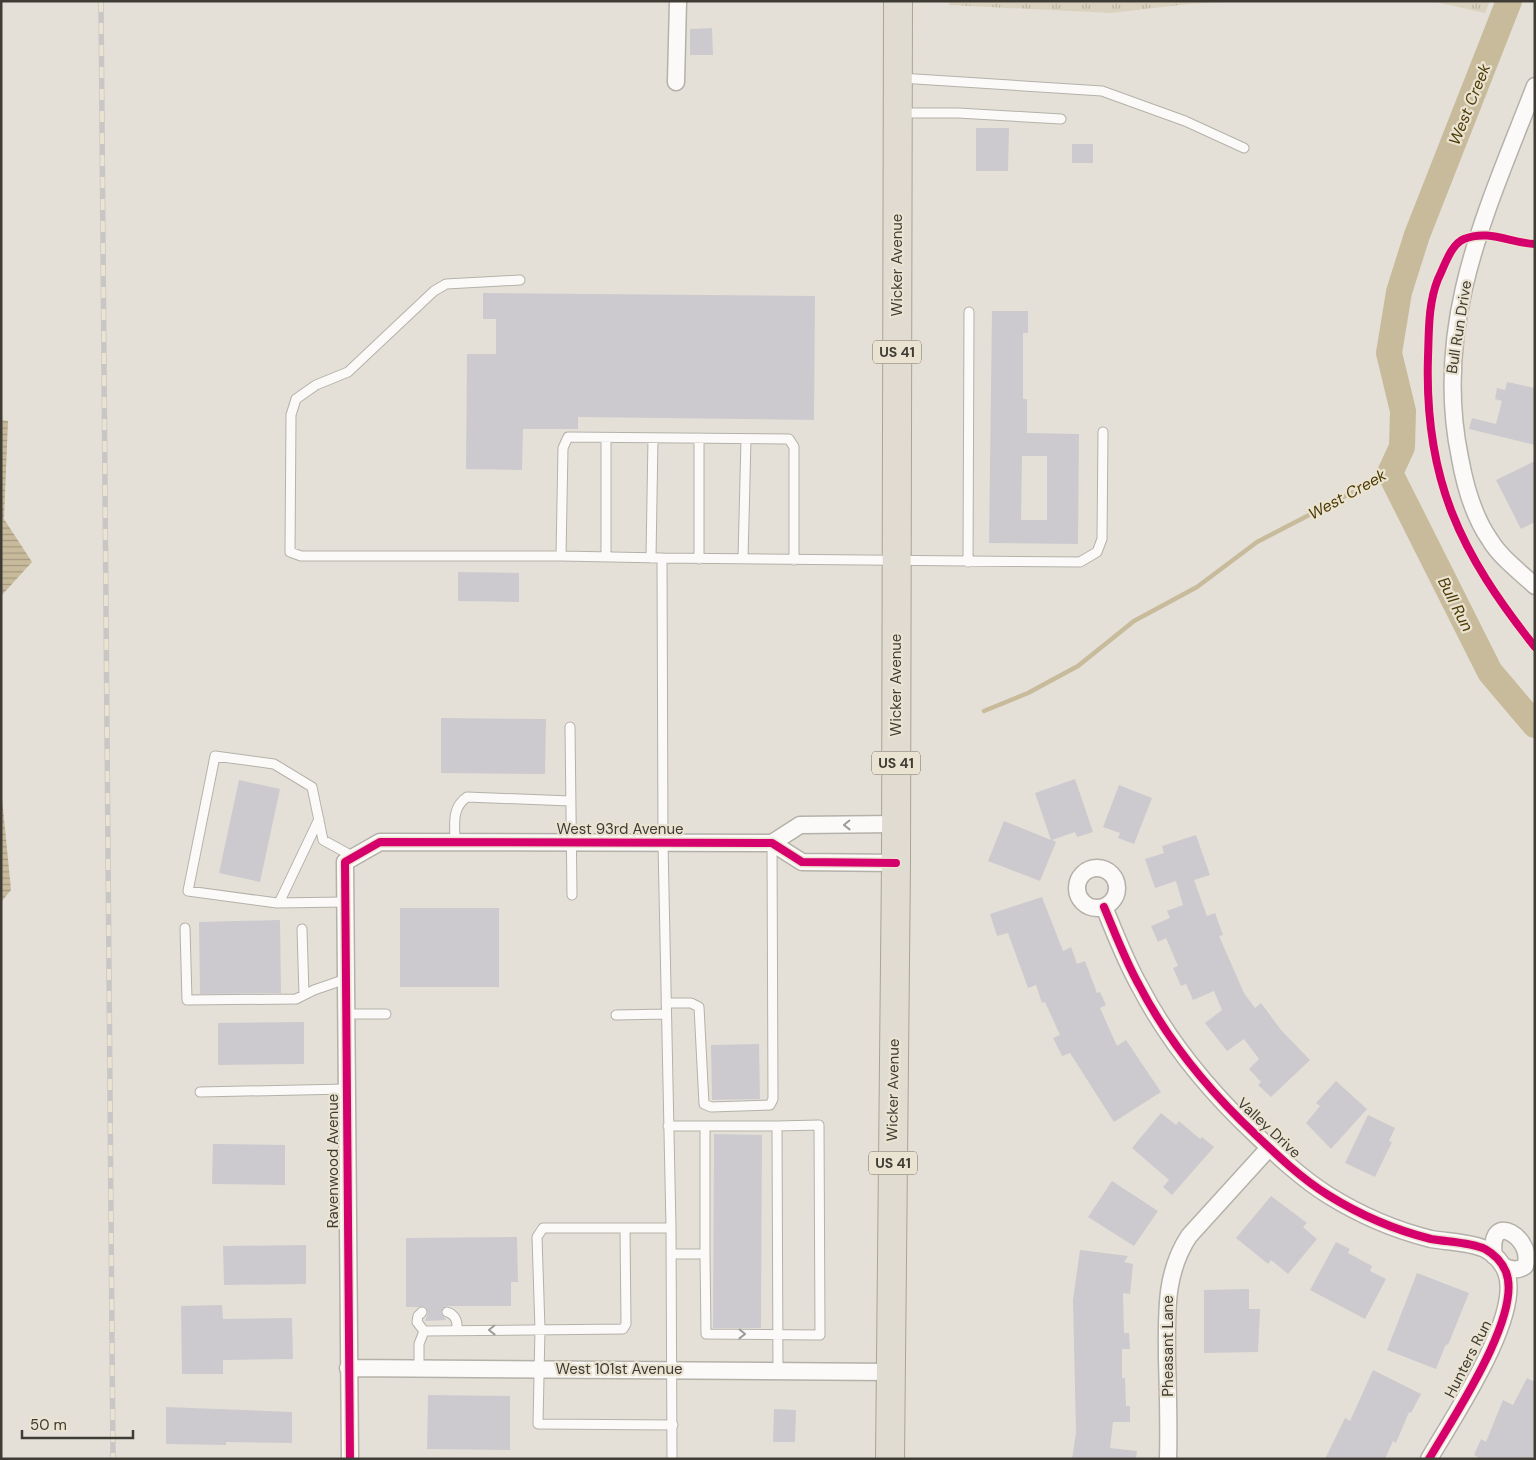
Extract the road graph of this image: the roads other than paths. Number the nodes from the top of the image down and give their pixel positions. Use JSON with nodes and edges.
{"nodes":[{"id":1,"x":678,"y":1,"type":"edge"},
{"id":2,"x":898,"y":1,"type":"edge"},
{"id":3,"x":897,"y":78,"type":"junction"},
{"id":4,"x":676,"y":82,"type":"dead end"},
{"id":5,"x":1535,"y":86,"type":"edge"},
{"id":6,"x":897,"y":113,"type":"junction"},
{"id":7,"x":1061,"y":118,"type":"dead end"},
{"id":8,"x":1244,"y":148,"type":"dead end"},
{"id":9,"x":520,"y":280,"type":"dead end"},
{"id":10,"x":969,"y":312,"type":"dead end"},
{"id":11,"x":1103,"y":432,"type":"dead end"},
{"id":12,"x":606,"y":438,"type":"junction"},
{"id":13,"x":653,"y":438,"type":"junction"},
{"id":14,"x":699,"y":438,"type":"junction"},
{"id":15,"x":746,"y":439,"type":"junction"},
{"id":16,"x":561,"y":556,"type":"junction"},
{"id":17,"x":606,"y":557,"type":"junction"},
{"id":18,"x":651,"y":558,"type":"junction"},
{"id":19,"x":662,"y":558,"type":"junction"},
{"id":20,"x":699,"y":559,"type":"junction"},
{"id":21,"x":743,"y":559,"type":"junction"},
{"id":22,"x":794,"y":560,"type":"junction"},
{"id":23,"x":897,"y":561,"type":"junction"},
{"id":24,"x":968,"y":562,"type":"junction"},
{"id":25,"x":1535,"y":586,"type":"edge"},
{"id":26,"x":570,"y":727,"type":"dead end"},
{"id":27,"x":570,"y":801,"type":"junction"},
{"id":28,"x":319,"y":818,"type":"junction"},
{"id":29,"x":896,"y":824,"type":"junction"},
{"id":30,"x":455,"y":842,"type":"junction"},
{"id":31,"x":570,"y":843,"type":"junction"},
{"id":32,"x":663,"y":843,"type":"junction"},
{"id":33,"x":772,"y":843,"type":"junction"},
{"id":34,"x":350,"y":860,"type":"junction"},
{"id":35,"x":896,"y":863,"type":"junction"},
{"id":36,"x":572,"y":895,"type":"dead end"},
{"id":37,"x":345,"y":902,"type":"junction"},
{"id":38,"x":279,"y":904,"type":"junction"},
{"id":39,"x":1104,"y":907,"type":"dead end"},
{"id":40,"x":185,"y":928,"type":"dead end"},
{"id":41,"x":302,"y":929,"type":"dead end"},
{"id":42,"x":346,"y":980,"type":"junction"},
{"id":43,"x":304,"y":995,"type":"junction"},
{"id":44,"x":666,"y":1003,"type":"junction"},
{"id":45,"x":346,"y":1014,"type":"junction"},
{"id":46,"x":386,"y":1014,"type":"dead end"},
{"id":47,"x":666,"y":1014,"type":"junction"},
{"id":48,"x":616,"y":1015,"type":"dead end"},
{"id":49,"x":346,"y":1089,"type":"junction"},
{"id":50,"x":200,"y":1092,"type":"dead end"},
{"id":51,"x":668,"y":1126,"type":"junction"},
{"id":52,"x":705,"y":1126,"type":"junction"},
{"id":53,"x":777,"y":1126,"type":"junction"},
{"id":54,"x":1269,"y":1148,"type":"junction"},
{"id":55,"x":625,"y":1228,"type":"junction"},
{"id":56,"x":671,"y":1228,"type":"junction"},
{"id":57,"x":671,"y":1254,"type":"junction"},
{"id":58,"x":706,"y":1254,"type":"junction"},
{"id":59,"x":1499,"y":1261,"type":"joint"},
{"id":60,"x":422,"y":1312,"type":"dead end"},
{"id":61,"x":447,"y":1312,"type":"dead end"},
{"id":62,"x":540,"y":1329,"type":"junction"},
{"id":63,"x":456,"y":1330,"type":"junction"},
{"id":64,"x":424,"y":1331,"type":"junction"},
{"id":65,"x":777,"y":1334,"type":"junction"},
{"id":66,"x":348,"y":1368,"type":"junction"},
{"id":67,"x":419,"y":1368,"type":"junction"},
{"id":68,"x":539,"y":1369,"type":"junction"},
{"id":69,"x":672,"y":1370,"type":"junction"},
{"id":70,"x":778,"y":1371,"type":"junction"},
{"id":71,"x":890,"y":1372,"type":"junction"},
{"id":72,"x":672,"y":1425,"type":"junction"},
{"id":73,"x":350,"y":1459,"type":"edge"},
{"id":74,"x":672,"y":1459,"type":"edge"},
{"id":75,"x":890,"y":1459,"type":"edge"},
{"id":76,"x":1168,"y":1459,"type":"edge"},
{"id":77,"x":1429,"y":1459,"type":"edge"}],
"edges":[{"from":1,"to":4,"type":"street"},
{"from":2,"to":3,"type":"highway","name":"Wicker Avenue","number":"US 41"},
{"from":3,"to":6,"type":"highway","name":"Wicker Avenue","number":"US 41"},
{"from":3,"to":8,"type":"lane"},
{"from":5,"to":25,"type":"street","name":"Bull Run Drive"},
{"from":6,"to":7,"type":"lane"},
{"from":6,"to":23,"type":"highway","name":"Wicker Avenue","number":"US 41"},
{"from":9,"to":16,"type":"lane"},
{"from":10,"to":24,"type":"lane"},
{"from":11,"to":24,"type":"lane"},
{"from":12,"to":13,"type":"lane"},
{"from":12,"to":16,"type":"lane"},
{"from":12,"to":17,"type":"lane"},
{"from":13,"to":14,"type":"lane"},
{"from":13,"to":18,"type":"lane"},
{"from":14,"to":15,"type":"lane"},
{"from":14,"to":20,"type":"lane"},
{"from":15,"to":21,"type":"lane"},
{"from":15,"to":22,"type":"lane"},
{"from":16,"to":17,"type":"lane"},
{"from":17,"to":18,"type":"lane"},
{"from":18,"to":19,"type":"lane"},
{"from":19,"to":20,"type":"lane"},
{"from":19,"to":32,"type":"lane"},
{"from":20,"to":21,"type":"lane"},
{"from":21,"to":22,"type":"lane"},
{"from":22,"to":23,"type":"lane"},
{"from":23,"to":24,"type":"lane"},
{"from":23,"to":29,"type":"highway","name":"Wicker Avenue","number":"US 41"},
{"from":26,"to":27,"type":"lane"},
{"from":27,"to":30,"type":"lane"},
{"from":27,"to":31,"type":"lane"},
{"from":28,"to":34,"type":"lane"},
{"from":28,"to":38,"type":"lane"},
{"from":28,"to":38,"type":"lane"},
{"from":29,"to":33,"type":"street","one_way":true},
{"from":29,"to":35,"type":"highway","name":"Wicker Avenue","number":"US 41"},
{"from":30,"to":31,"type":"street","name":"West 93rd Avenue"},
{"from":30,"to":34,"type":"street","name":"West 93rd Avenue"},
{"from":31,"to":32,"type":"street","name":"West 93rd Avenue"},
{"from":31,"to":36,"type":"lane"},
{"from":32,"to":33,"type":"street","name":"West 93rd Avenue"},
{"from":32,"to":44,"type":"lane"},
{"from":33,"to":35,"type":"street"},
{"from":33,"to":44,"type":"lane"},
{"from":34,"to":37,"type":"street","name":"Ravenwood Avenue"},
{"from":35,"to":71,"type":"highway","name":"Wicker Avenue","number":"US 41"},
{"from":37,"to":38,"type":"lane"},
{"from":37,"to":42,"type":"street","name":"Ravenwood Avenue"},
{"from":39,"to":54,"type":"street","name":"Valley Drive"},
{"from":40,"to":43,"type":"lane"},
{"from":41,"to":43,"type":"lane"},
{"from":42,"to":43,"type":"lane"},
{"from":42,"to":45,"type":"street","name":"Ravenwood Avenue"},
{"from":44,"to":47,"type":"lane"},
{"from":45,"to":46,"type":"lane"},
{"from":45,"to":49,"type":"street","name":"Ravenwood Avenue"},
{"from":47,"to":48,"type":"lane"},
{"from":47,"to":51,"type":"lane"},
{"from":49,"to":50,"type":"lane"},
{"from":49,"to":66,"type":"street","name":"Ravenwood Avenue"},
{"from":51,"to":52,"type":"lane"},
{"from":51,"to":56,"type":"lane"},
{"from":52,"to":53,"type":"lane"},
{"from":52,"to":58,"type":"lane"},
{"from":53,"to":65,"type":"lane"},
{"from":53,"to":65,"type":"lane"},
{"from":54,"to":59,"type":"street","name":"Valley Drive"},
{"from":54,"to":76,"type":"street","name":"Pheasant Lane"},
{"from":55,"to":56,"type":"lane"},
{"from":55,"to":62,"type":"lane"},
{"from":55,"to":62,"type":"lane"},
{"from":56,"to":57,"type":"lane"},
{"from":57,"to":58,"type":"lane"},
{"from":57,"to":69,"type":"lane"},
{"from":58,"to":65,"type":"lane","one_way":true},
{"from":59,"to":77,"type":"street","name":"Hunters Run"},
{"from":60,"to":64,"type":"lane"},
{"from":61,"to":63,"type":"lane"},
{"from":62,"to":63,"type":"lane","one_way":true},
{"from":62,"to":68,"type":"lane"},
{"from":63,"to":64,"type":"lane"},
{"from":64,"to":67,"type":"lane"},
{"from":65,"to":70,"type":"lane"},
{"from":66,"to":67,"type":"street","name":"West 101st Avenue"},
{"from":66,"to":73,"type":"street","name":"Ravenwood Avenue"},
{"from":67,"to":68,"type":"street","name":"West 101st Avenue"},
{"from":68,"to":69,"type":"street","name":"West 101st Avenue"},
{"from":68,"to":72,"type":"lane"},
{"from":69,"to":70,"type":"street","name":"West 101st Avenue"},
{"from":69,"to":72,"type":"lane"},
{"from":70,"to":71,"type":"street","name":"West 101st Avenue"},
{"from":71,"to":75,"type":"highway","name":"Wicker Avenue","number":"US 41"},
{"from":72,"to":74,"type":"lane"}]}
